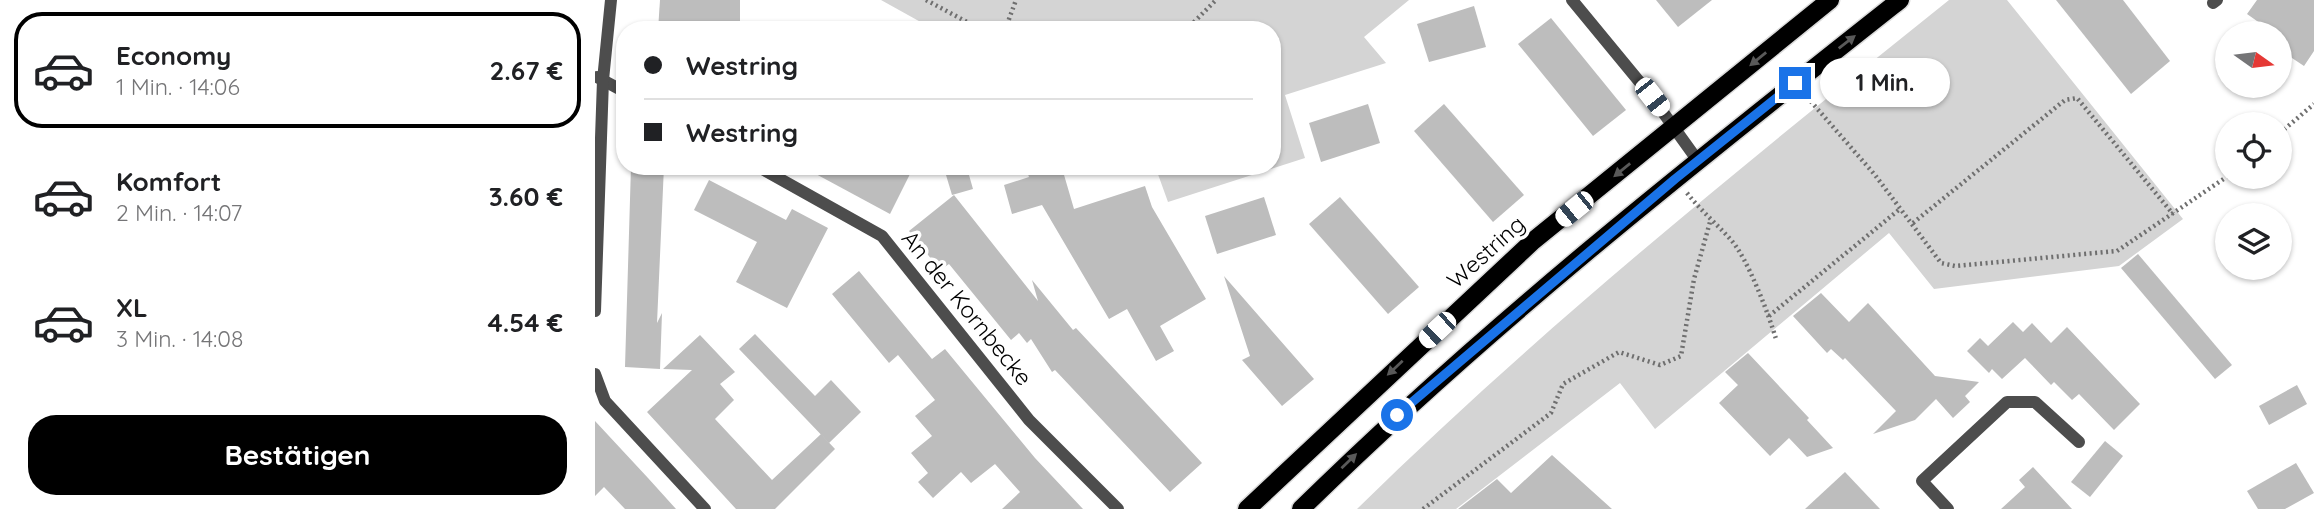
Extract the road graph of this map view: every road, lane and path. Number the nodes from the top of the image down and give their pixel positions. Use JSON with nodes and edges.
{"nodes":[{"id":1,"x":611,"y":0,"type":"edge"},
{"id":2,"x":926,"y":0,"type":"edge"},
{"id":3,"x":1016,"y":0,"type":"edge"},
{"id":4,"x":1202,"y":0,"type":"edge"},
{"id":5,"x":1216,"y":0,"type":"edge"},
{"id":6,"x":1572,"y":0,"type":"edge"},
{"id":7,"x":1830,"y":0,"type":"edge"},
{"id":8,"x":1900,"y":0,"type":"edge"},
{"id":9,"x":1209,"y":7,"type":"junction"},
{"id":10,"x":965,"y":21,"type":"edge"},
{"id":11,"x":1008,"y":21,"type":"edge"},
{"id":12,"x":1195,"y":21,"type":"edge"},
{"id":13,"x":599,"y":78,"type":"edge"},
{"id":14,"x":1795,"y":83,"type":"junction"},
{"id":15,"x":616,"y":87,"type":"edge"},
{"id":16,"x":2314,"y":104,"type":"edge"},
{"id":17,"x":2292,"y":123,"type":"edge"},
{"id":18,"x":1675,"y":127,"type":"junction"},
{"id":19,"x":1698,"y":161,"type":"junction"},
{"id":20,"x":773,"y":175,"type":"edge"},
{"id":21,"x":1675,"y":179,"type":"junction"},
{"id":22,"x":2215,"y":185,"type":"edge"},
{"id":23,"x":1900,"y":209,"type":"junction"},
{"id":24,"x":2173,"y":214,"type":"junction"},
{"id":25,"x":1710,"y":222,"type":"junction"},
{"id":26,"x":1913,"y":223,"type":"junction"},
{"id":27,"x":595,"y":311,"type":"edge"},
{"id":28,"x":1769,"y":316,"type":"junction"},
{"id":29,"x":1776,"y":339,"type":"dead end"},
{"id":30,"x":595,"y":374,"type":"edge"},
{"id":31,"x":2079,"y":442,"type":"dead end"},
{"id":32,"x":705,"y":509,"type":"edge"},
{"id":33,"x":1118,"y":509,"type":"edge"},
{"id":34,"x":1247,"y":509,"type":"edge"},
{"id":35,"x":1301,"y":509,"type":"edge"},
{"id":36,"x":1423,"y":509,"type":"edge"},
{"id":37,"x":1948,"y":509,"type":"edge"}],
"edges":[{"from":1,"to":13,"type":"street"},
{"from":2,"to":10,"type":"path"},
{"from":3,"to":11,"type":"path"},
{"from":4,"to":9,"type":"path"},
{"from":5,"to":9,"type":"path"},
{"from":6,"to":18,"type":"street"},
{"from":7,"to":18,"type":"main road","name":"Westring","one_way":true},
{"from":14,"to":8,"type":"main road","one_way":true},
{"from":9,"to":12,"type":"path"},
{"from":13,"to":15,"type":"street"},
{"from":13,"to":27,"type":"street"},
{"from":14,"to":19,"type":"main road"},
{"from":14,"to":23,"type":"path"},
{"from":16,"to":17,"type":"path"},
{"from":18,"to":19,"type":"street"},
{"from":18,"to":34,"type":"main road","name":"Westring","one_way":true},
{"from":19,"to":21,"type":"main road"},
{"from":20,"to":33,"type":"street","name":"An der Kornbecke"},
{"from":21,"to":25,"type":"path"},
{"from":35,"to":21,"type":"main road","one_way":true},
{"from":22,"to":24,"type":"path"},
{"from":23,"to":26,"type":"path"},
{"from":23,"to":28,"type":"path"},
{"from":24,"to":26,"type":"path"},
{"from":24,"to":26,"type":"path"},
{"from":25,"to":28,"type":"path"},
{"from":25,"to":36,"type":"path"},
{"from":28,"to":29,"type":"path"},
{"from":30,"to":32,"type":"street"},
{"from":31,"to":37,"type":"street"}]}
